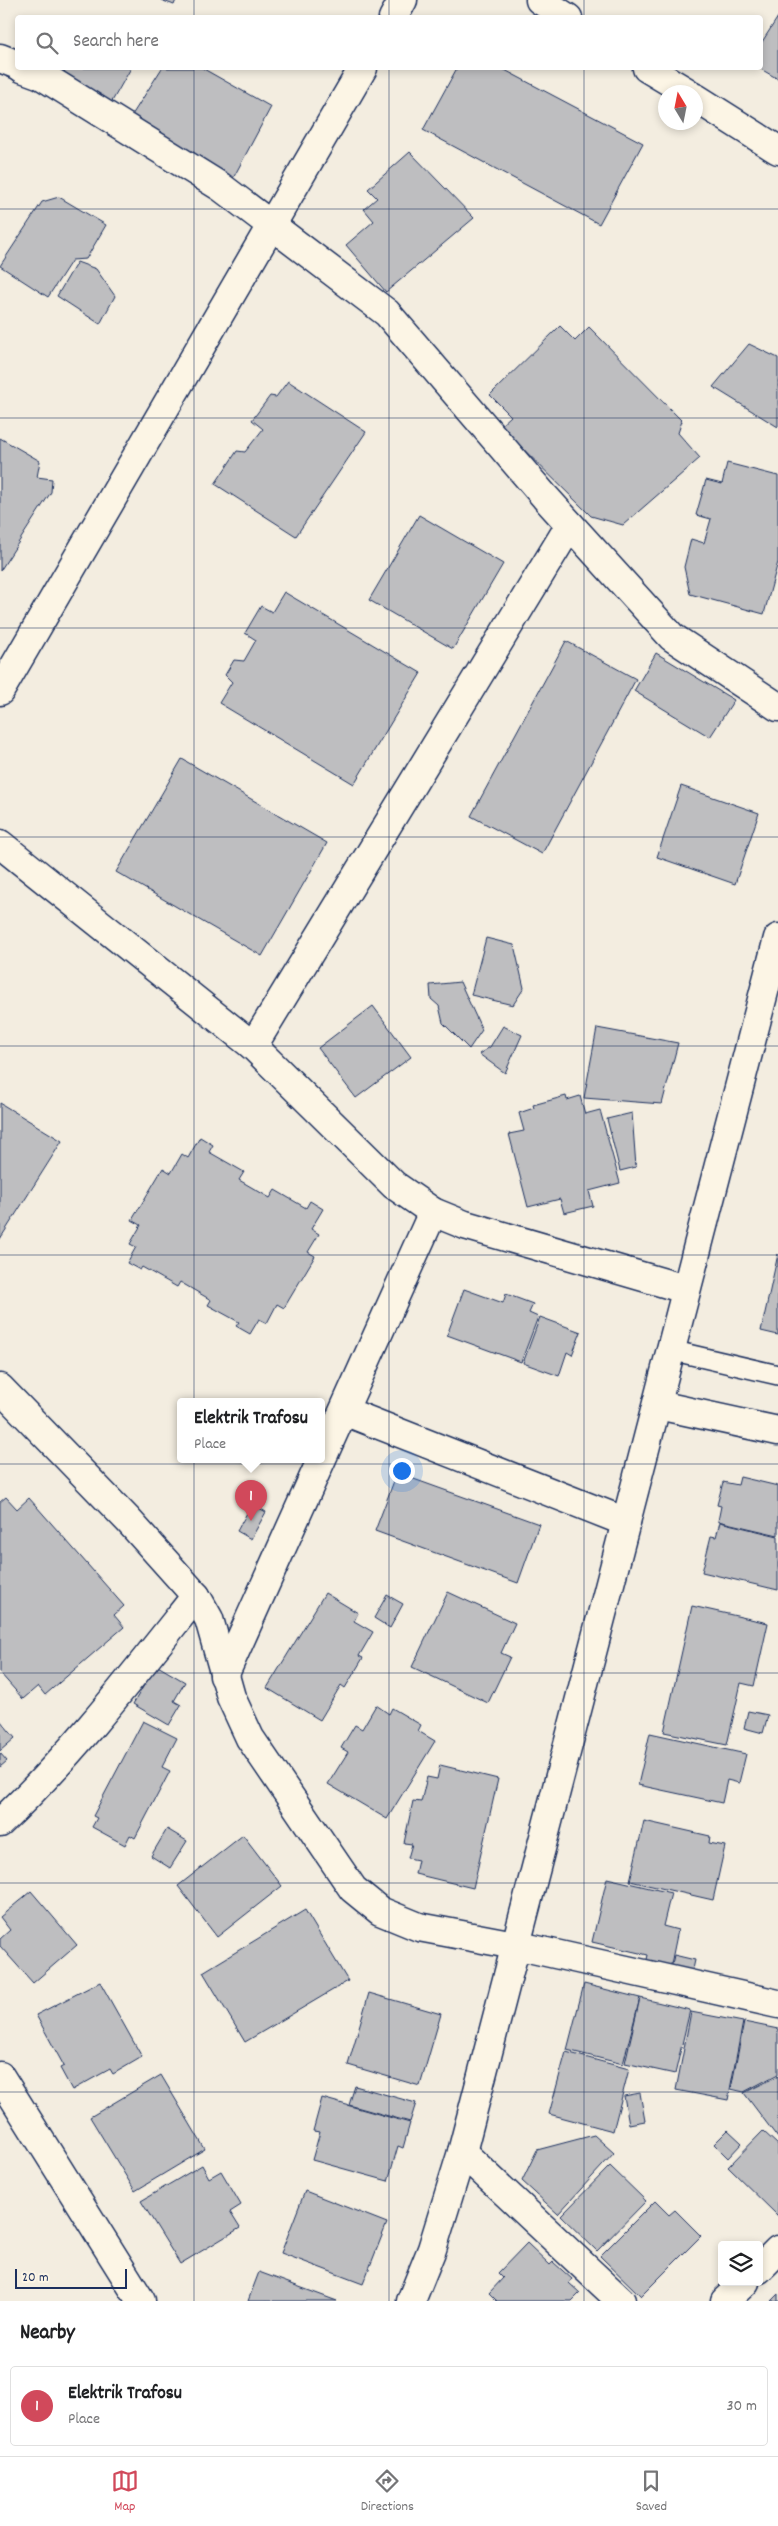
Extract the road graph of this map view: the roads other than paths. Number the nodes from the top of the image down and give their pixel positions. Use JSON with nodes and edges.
{"nodes":[{"id":1,"x":403,"y":0,"type":"edge"},
{"id":2,"x":540,"y":0,"type":"edge"},
{"id":3,"x":395,"y":15,"type":"edge"},
{"id":4,"x":563,"y":15,"type":"edge"},
{"id":5,"x":0,"y":58,"type":"edge"},
{"id":6,"x":15,"y":65,"type":"edge"},
{"id":7,"x":28,"y":70,"type":"edge"},
{"id":8,"x":362,"y":70,"type":"edge"},
{"id":9,"x":650,"y":70,"type":"edge"},
{"id":10,"x":675,"y":85,"type":"edge"},
{"id":11,"x":703,"y":102,"type":"edge"},
{"id":12,"x":778,"y":150,"type":"edge"},
{"id":13,"x":270,"y":224,"type":"junction"},
{"id":14,"x":570,"y":525,"type":"junction"},
{"id":15,"x":0,"y":691,"type":"edge"},
{"id":16,"x":778,"y":707,"type":"edge"},
{"id":17,"x":0,"y":844,"type":"edge"},
{"id":18,"x":778,"y":938,"type":"edge"},
{"id":19,"x":253,"y":1046,"type":"junction"},
{"id":20,"x":433,"y":1212,"type":"junction"},
{"id":21,"x":685,"y":1289,"type":"junction"},
{"id":22,"x":670,"y":1350,"type":"junction"},
{"id":23,"x":778,"y":1375,"type":"edge"},
{"id":24,"x":0,"y":1388,"type":"edge"},
{"id":25,"x":658,"y":1405,"type":"junction"},
{"id":26,"x":344,"y":1411,"type":"junction"},
{"id":27,"x":778,"y":1431,"type":"edge"},
{"id":28,"x":325,"y":1453,"type":"edge"},
{"id":29,"x":320,"y":1463,"type":"edge"},
{"id":30,"x":626,"y":1522,"type":"junction"},
{"id":31,"x":196,"y":1596,"type":"junction"},
{"id":32,"x":224,"y":1676,"type":"junction"},
{"id":33,"x":0,"y":1823,"type":"edge"},
{"id":34,"x":515,"y":1945,"type":"junction"},
{"id":35,"x":778,"y":2004,"type":"edge"},
{"id":36,"x":0,"y":2076,"type":"edge"},
{"id":37,"x":462,"y":2152,"type":"junction"},
{"id":38,"x":778,"y":2250,"type":"edge"},
{"id":39,"x":763,"y":2265,"type":"edge"},
{"id":40,"x":741,"y":2286,"type":"edge"},
{"id":41,"x":141,"y":2301,"type":"edge"},
{"id":42,"x":411,"y":2301,"type":"edge"},
{"id":43,"x":621,"y":2301,"type":"edge"},
{"id":44,"x":726,"y":2301,"type":"edge"}],
"edges":[{"from":1,"to":3,"type":"street"},
{"from":2,"to":4,"type":"street"},
{"from":5,"to":6,"type":"street"},
{"from":7,"to":13,"type":"street"},
{"from":8,"to":13,"type":"street"},
{"from":9,"to":10,"type":"street"},
{"from":11,"to":12,"type":"street"},
{"from":13,"to":14,"type":"street"},
{"from":13,"to":15,"type":"street"},
{"from":14,"to":16,"type":"street"},
{"from":14,"to":19,"type":"street"},
{"from":17,"to":19,"type":"street"},
{"from":18,"to":21,"type":"street"},
{"from":19,"to":20,"type":"street"},
{"from":20,"to":21,"type":"street"},
{"from":20,"to":26,"type":"street"},
{"from":21,"to":22,"type":"street"},
{"from":22,"to":23,"type":"lane"},
{"from":22,"to":25,"type":"street"},
{"from":24,"to":31,"type":"street"},
{"from":25,"to":27,"type":"street"},
{"from":25,"to":30,"type":"street"},
{"from":26,"to":28,"type":"street"},
{"from":26,"to":30,"type":"street"},
{"from":29,"to":32,"type":"street"},
{"from":30,"to":34,"type":"street"},
{"from":31,"to":32,"type":"street"},
{"from":31,"to":33,"type":"street"},
{"from":32,"to":34,"type":"street"},
{"from":34,"to":35,"type":"street"},
{"from":34,"to":37,"type":"street"},
{"from":36,"to":41,"type":"street"},
{"from":37,"to":42,"type":"street"},
{"from":37,"to":43,"type":"street"},
{"from":38,"to":39,"type":"street"},
{"from":40,"to":44,"type":"street"}]}
